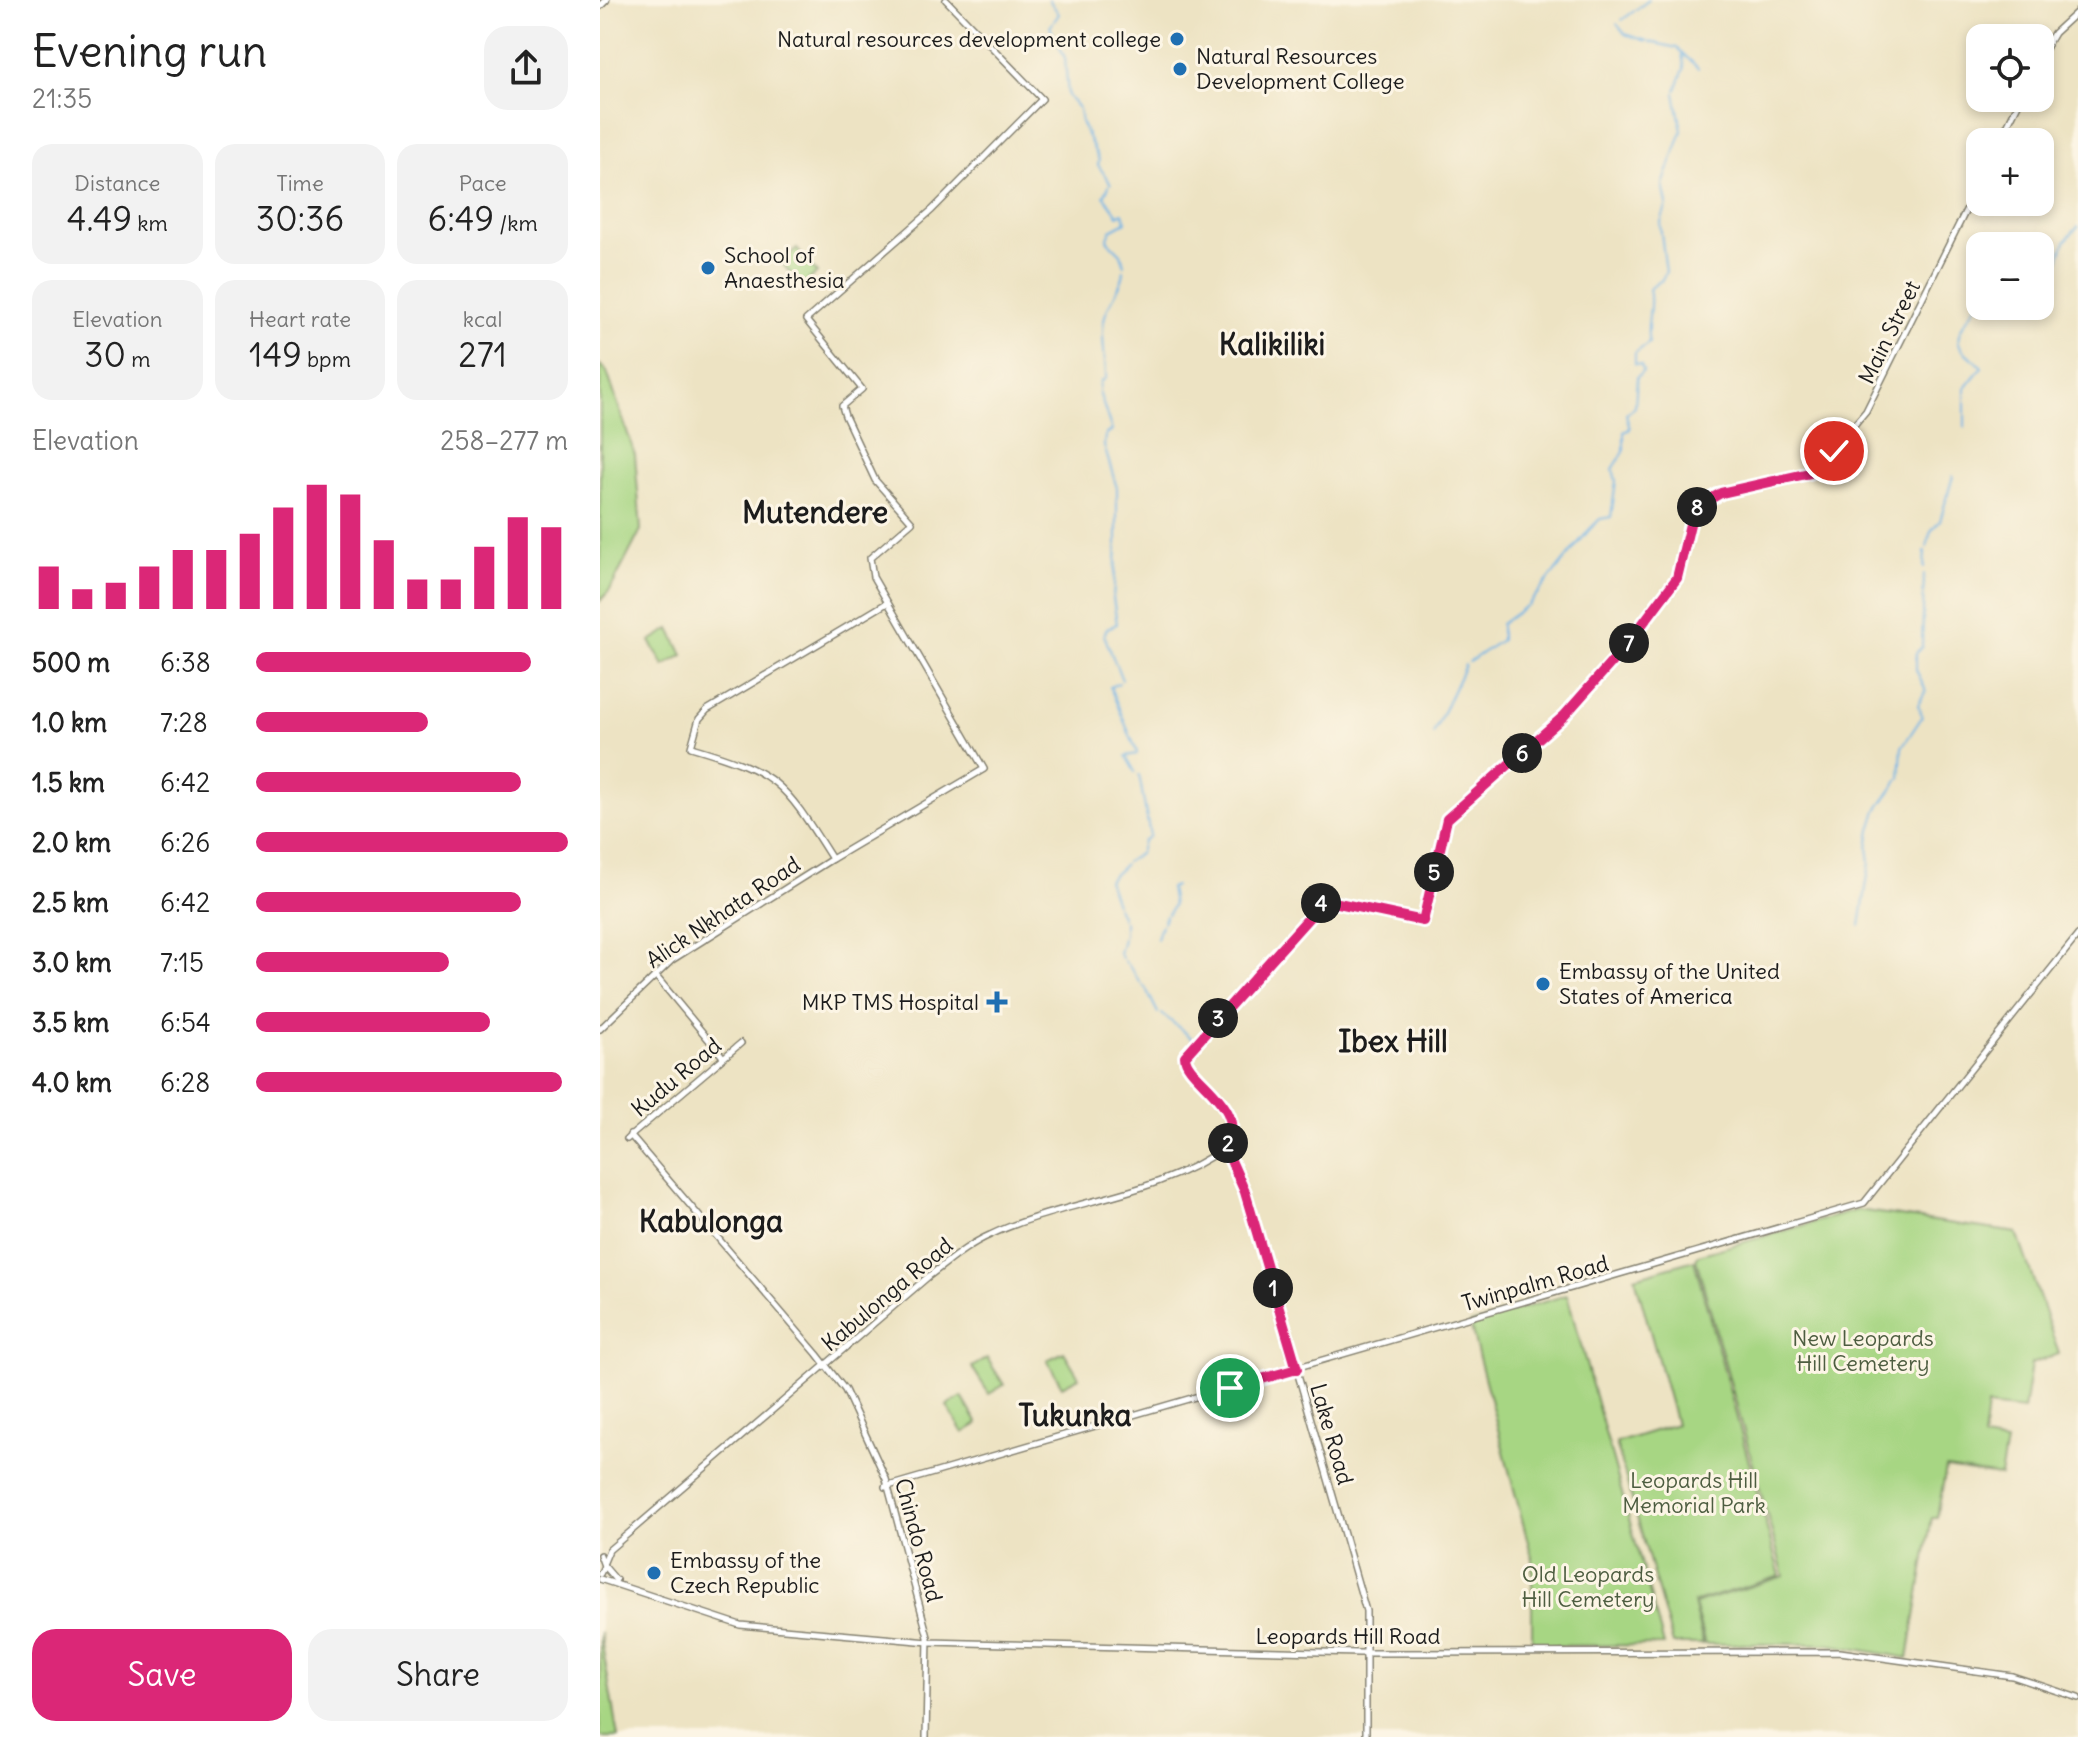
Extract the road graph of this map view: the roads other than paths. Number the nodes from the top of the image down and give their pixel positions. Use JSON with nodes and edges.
{"nodes":[{"id":1,"x":606,"y":0,"type":"edge"},
{"id":2,"x":946,"y":0,"type":"edge"},
{"id":3,"x":600,"y":6,"type":"edge"},
{"id":4,"x":2078,"y":11,"type":"edge"},
{"id":5,"x":2054,"y":33,"type":"edge"},
{"id":6,"x":1966,"y":210,"type":"edge"},
{"id":7,"x":887,"y":603,"type":"junction"},
{"id":8,"x":832,"y":859,"type":"junction"},
{"id":9,"x":2078,"y":935,"type":"edge"},
{"id":10,"x":654,"y":976,"type":"junction"},
{"id":11,"x":600,"y":1029,"type":"edge"},
{"id":12,"x":716,"y":1049,"type":"junction"},
{"id":13,"x":723,"y":1058,"type":"junction"},
{"id":14,"x":632,"y":1137,"type":"junction"},
{"id":15,"x":623,"y":1143,"type":"dead end"},
{"id":16,"x":1225,"y":1147,"type":"junction"},
{"id":17,"x":825,"y":1365,"type":"junction"},
{"id":18,"x":1297,"y":1369,"type":"junction"},
{"id":19,"x":886,"y":1487,"type":"junction"},
{"id":20,"x":614,"y":1546,"type":"junction"},
{"id":21,"x":600,"y":1553,"type":"edge"},
{"id":22,"x":604,"y":1564,"type":"junction"},
{"id":23,"x":600,"y":1577,"type":"edge"},
{"id":24,"x":620,"y":1583,"type":"junction"},
{"id":25,"x":927,"y":1642,"type":"junction"},
{"id":26,"x":1366,"y":1653,"type":"junction"},
{"id":27,"x":2078,"y":1698,"type":"edge"},
{"id":28,"x":925,"y":1737,"type":"edge"},
{"id":29,"x":1366,"y":1737,"type":"edge"}],
"edges":[{"from":1,"to":3,"type":"main road"},
{"from":2,"to":7,"type":"main road"},
{"from":4,"to":5,"type":"main road"},
{"from":6,"to":16,"type":"main road","name":"Main Street"},
{"from":7,"to":8,"type":"main road","name":"Alick Nkhata Road"},
{"from":7,"to":8,"type":"main road"},
{"from":8,"to":10,"type":"main road","name":"Alick Nkhata Road"},
{"from":9,"to":18,"type":"main road","name":"Twinpalm Road"},
{"from":10,"to":11,"type":"main road","name":"Alick Nkhata Road"},
{"from":10,"to":12,"type":"main road"},
{"from":10,"to":13,"type":"main road"},
{"from":12,"to":13,"type":"main road"},
{"from":12,"to":13,"type":"main road","name":"Kudu Road"},
{"from":13,"to":14,"type":"main road","name":"Kudu Road"},
{"from":14,"to":15,"type":"main road"},
{"from":14,"to":17,"type":"main road","name":"Chindo Road"},
{"from":16,"to":17,"type":"main road","name":"Kabulonga Road"},
{"from":16,"to":18,"type":"main road","name":"Lake Road"},
{"from":17,"to":19,"type":"main road","name":"Chindo Road"},
{"from":17,"to":20,"type":"main road","name":"Kabulonga Road"},
{"from":18,"to":19,"type":"main road"},
{"from":18,"to":26,"type":"main road","name":"Lake Road"},
{"from":19,"to":25,"type":"main road","name":"Chindo Road"},
{"from":20,"to":21,"type":"main road","name":"Kabulonga Road"},
{"from":20,"to":22,"type":"main road","name":"Kabulonga Road"},
{"from":21,"to":22,"type":"main road","name":"Leopards Hill Road"},
{"from":22,"to":23,"type":"main road","name":"Kabulonga Road"},
{"from":22,"to":24,"type":"main road","name":"Leopards Hill Road"},
{"from":23,"to":24,"type":"main road","name":"Leopards Hill Road"},
{"from":24,"to":25,"type":"main road","name":"Leopards Hill Road"},
{"from":25,"to":26,"type":"main road","name":"Leopards Hill Road"},
{"from":25,"to":28,"type":"main road","name":"Chindo Road"},
{"from":26,"to":27,"type":"main road","name":"Leopards Hill Road"},
{"from":26,"to":29,"type":"main road","name":"Lake Road"}]}
